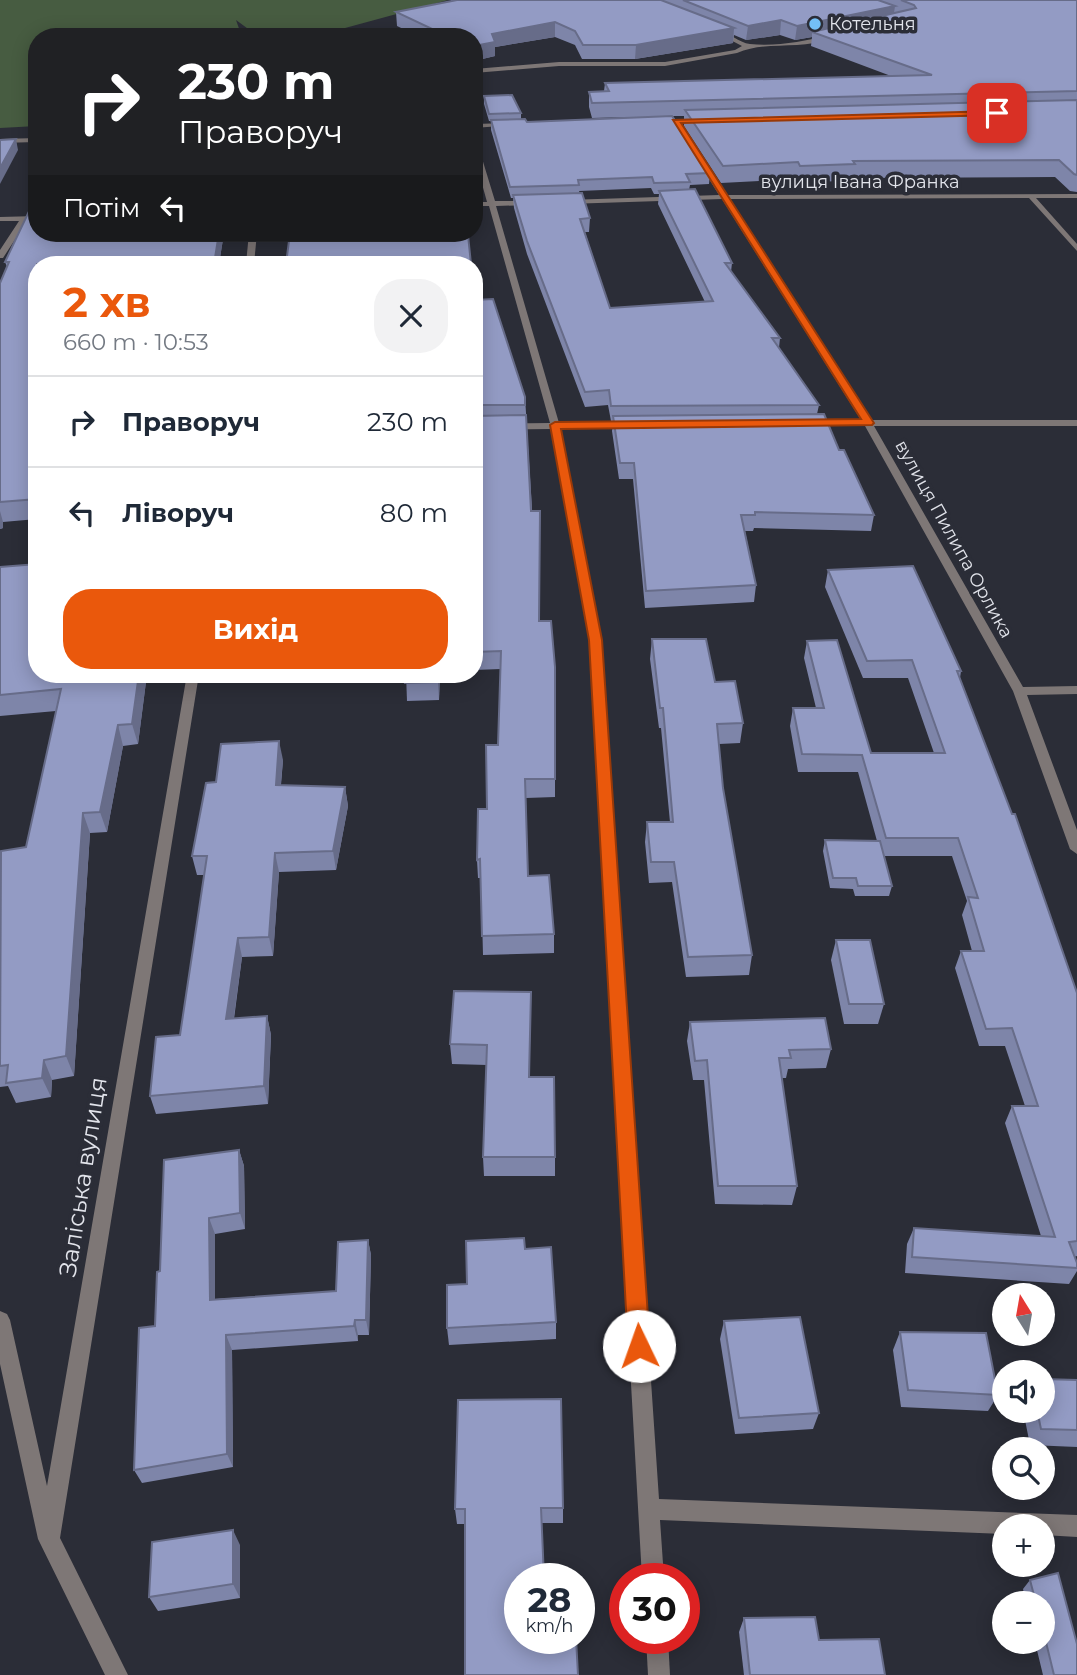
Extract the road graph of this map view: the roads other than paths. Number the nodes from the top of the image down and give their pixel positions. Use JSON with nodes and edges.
{"nodes":[{"id":1,"x":712,"y":29,"type":"edge"},
{"id":2,"x":834,"y":37,"type":"edge"},
{"id":3,"x":746,"y":46,"type":"junction"},
{"id":4,"x":483,"y":70,"type":"edge"},
{"id":5,"x":514,"y":125,"type":"edge"},
{"id":6,"x":483,"y":126,"type":"edge"},
{"id":7,"x":28,"y":139,"type":"edge"},
{"id":8,"x":0,"y":141,"type":"edge"},
{"id":9,"x":689,"y":143,"type":"edge"},
{"id":10,"x":483,"y":175,"type":"edge"},
{"id":11,"x":1077,"y":196,"type":"edge"},
{"id":12,"x":724,"y":197,"type":"junction"},
{"id":13,"x":1032,"y":198,"type":"junction"},
{"id":14,"x":546,"y":202,"type":"edge"},
{"id":15,"x":559,"y":202,"type":"edge"},
{"id":16,"x":483,"y":204,"type":"edge"},
{"id":17,"x":491,"y":204,"type":"junction"},
{"id":18,"x":0,"y":219,"type":"edge"},
{"id":19,"x":24,"y":219,"type":"junction"},
{"id":20,"x":28,"y":219,"type":"edge"},
{"id":21,"x":1077,"y":249,"type":"edge"},
{"id":22,"x":0,"y":256,"type":"edge"},
{"id":23,"x":800,"y":423,"type":"edge"},
{"id":24,"x":868,"y":423,"type":"junction"},
{"id":25,"x":1077,"y":423,"type":"edge"},
{"id":26,"x":555,"y":425,"type":"junction"},
{"id":27,"x":637,"y":425,"type":"edge"},
{"id":28,"x":483,"y":428,"type":"edge"},
{"id":29,"x":192,"y":683,"type":"edge"},
{"id":30,"x":1077,"y":690,"type":"edge"},
{"id":31,"x":1019,"y":691,"type":"junction"},
{"id":32,"x":1077,"y":849,"type":"edge"},
{"id":33,"x":0,"y":1320,"type":"edge"},
{"id":34,"x":649,"y":1509,"type":"junction"},
{"id":35,"x":1077,"y":1526,"type":"edge"},
{"id":36,"x":49,"y":1539,"type":"junction"},
{"id":37,"x":652,"y":1563,"type":"edge"},
{"id":38,"x":658,"y":1654,"type":"edge"},
{"id":39,"x":117,"y":1675,"type":"edge"},
{"id":40,"x":659,"y":1675,"type":"edge"}],
"edges":[{"from":1,"to":3,"type":"street"},
{"from":2,"to":3,"type":"street"},
{"from":3,"to":4,"type":"street"},
{"from":5,"to":6,"type":"street"},
{"from":7,"to":8,"type":"street"},
{"from":9,"to":12,"type":"street","name":"вулиця Пилипа Орлика"},
{"from":10,"to":17,"type":"street"},
{"from":11,"to":13,"type":"street","name":"вулиця Івана Франка"},
{"from":12,"to":13,"type":"street","name":"вулиця Івана Франка"},
{"from":12,"to":15,"type":"street","name":"вулиця Івана Франка"},
{"from":12,"to":24,"type":"street","name":"вулиця Пилипа Орлика"},
{"from":13,"to":21,"type":"street"},
{"from":14,"to":17,"type":"street"},
{"from":16,"to":17,"type":"street"},
{"from":17,"to":26,"type":"street"},
{"from":18,"to":19,"type":"street"},
{"from":19,"to":20,"type":"street"},
{"from":19,"to":22,"type":"street"},
{"from":23,"to":24,"type":"street"},
{"from":24,"to":25,"type":"street"},
{"from":24,"to":31,"type":"street","name":"вулиця Пилипа Орлика"},
{"from":26,"to":27,"type":"street"},
{"from":26,"to":28,"type":"street"},
{"from":26,"to":34,"type":"street"},
{"from":29,"to":36,"type":"street","name":"Заліська вулиця"},
{"from":30,"to":31,"type":"street"},
{"from":31,"to":32,"type":"street","name":"вулиця Пилипа Орлика"},
{"from":33,"to":36,"type":"street"},
{"from":34,"to":35,"type":"street"},
{"from":34,"to":37,"type":"street"},
{"from":36,"to":39,"type":"street"},
{"from":38,"to":40,"type":"street"}]}
